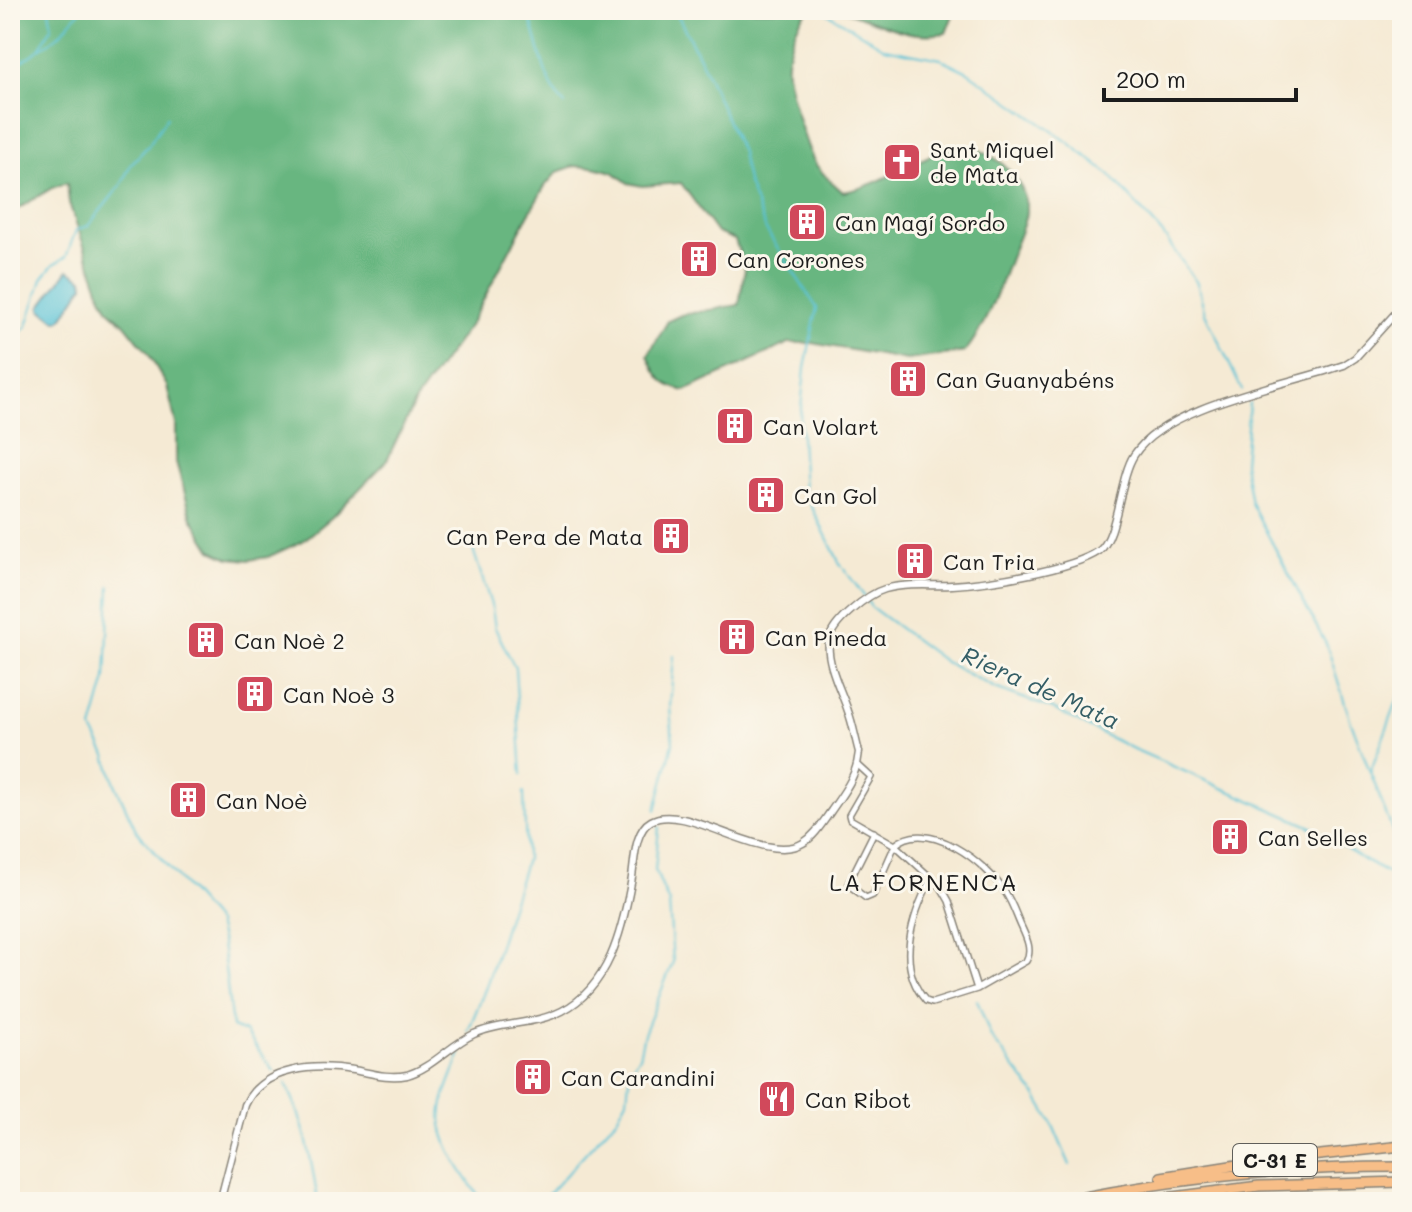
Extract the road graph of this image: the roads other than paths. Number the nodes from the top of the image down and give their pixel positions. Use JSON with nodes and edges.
{"nodes":[{"id":1,"x":1402,"y":306,"type":"edge"},
{"id":2,"x":858,"y":765,"type":"junction"},
{"id":3,"x":874,"y":832,"type":"junction"},
{"id":4,"x":895,"y":845,"type":"junction"},
{"id":5,"x":931,"y":879,"type":"junction"},
{"id":6,"x":977,"y":989,"type":"junction"},
{"id":7,"x":1402,"y":1146,"type":"edge"},
{"id":8,"x":1402,"y":1167,"type":"edge"},
{"id":9,"x":1402,"y":1182,"type":"edge"},
{"id":10,"x":1151,"y":1183,"type":"junction"},
{"id":11,"x":1402,"y":1195,"type":"edge"},
{"id":12,"x":220,"y":1202,"type":"edge"},
{"id":13,"x":1059,"y":1202,"type":"edge"},
{"id":14,"x":1134,"y":1202,"type":"edge"},
{"id":15,"x":1393,"y":1202,"type":"edge"}],
"edges":[{"from":1,"to":2,"type":"street"},
{"from":2,"to":3,"type":"street"},
{"from":2,"to":12,"type":"street"},
{"from":3,"to":4,"type":"street"},
{"from":3,"to":4,"type":"street"},
{"from":4,"to":5,"type":"street"},
{"from":4,"to":6,"type":"street"},
{"from":5,"to":6,"type":"street"},
{"from":5,"to":6,"type":"street"},
{"from":7,"to":10,"type":"highway","number":"C-31 E"},
{"from":8,"to":10,"type":"highway"},
{"from":9,"to":14,"type":"highway"},
{"from":10,"to":13,"type":"highway"},
{"from":11,"to":15,"type":"highway"}]}
